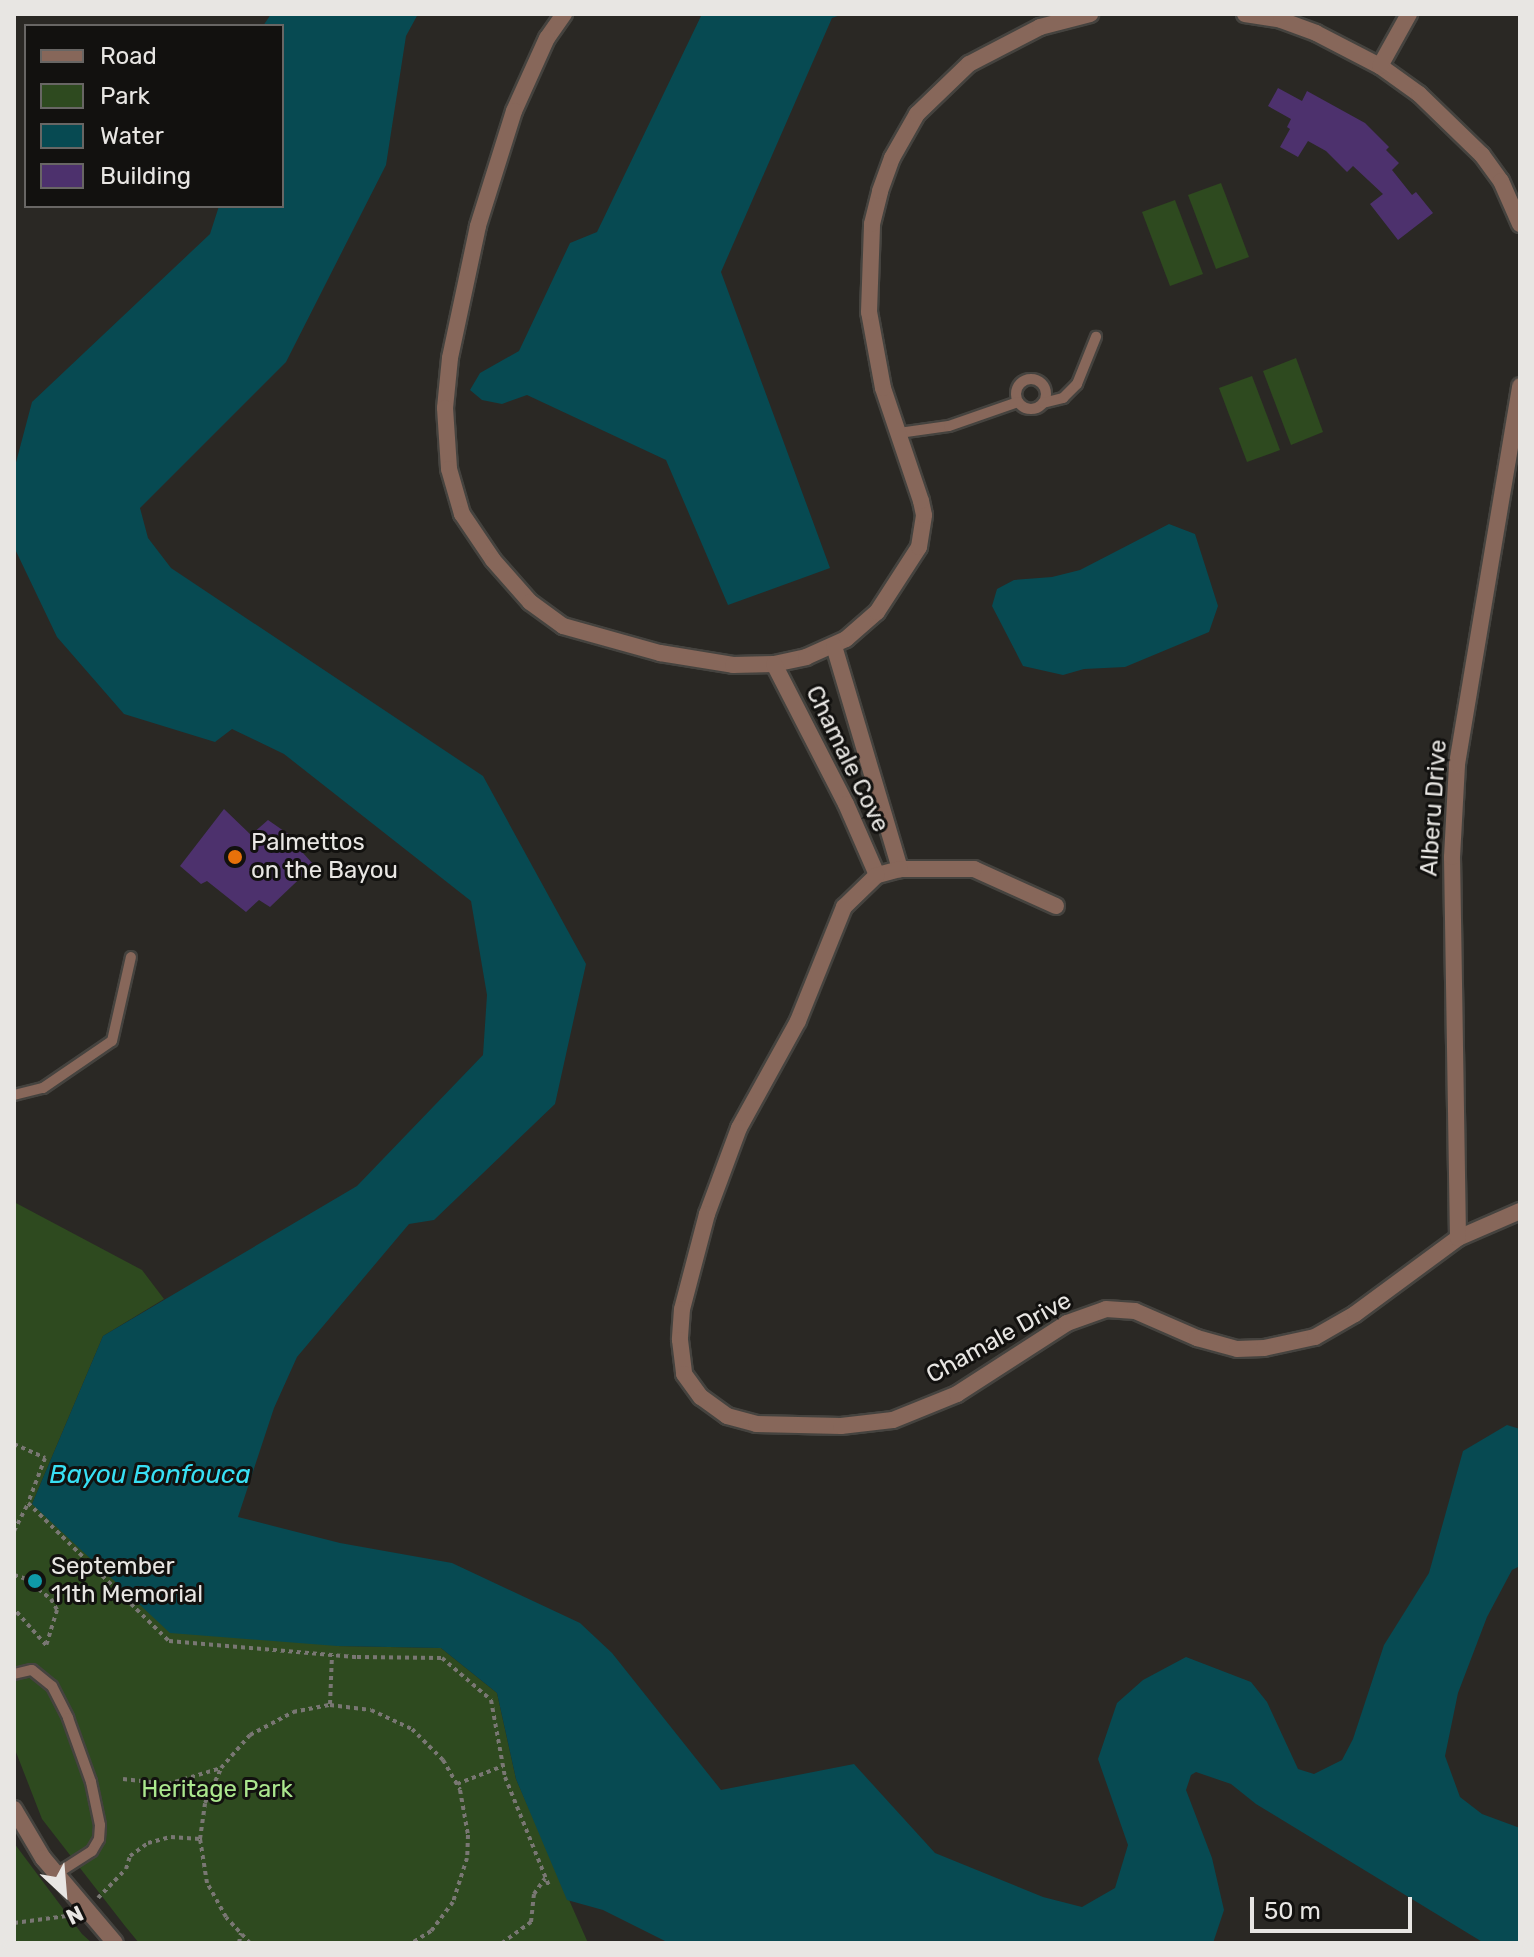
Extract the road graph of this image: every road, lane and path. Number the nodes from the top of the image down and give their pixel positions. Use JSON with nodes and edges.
{"nodes":[{"id":1,"x":564,"y":14,"type":"edge"},
{"id":2,"x":1090,"y":14,"type":"edge"},
{"id":3,"x":1245,"y":14,"type":"edge"},
{"id":4,"x":1409,"y":14,"type":"edge"},
{"id":5,"x":1282,"y":17,"type":"edge"},
{"id":6,"x":1038,"y":20,"type":"edge"},
{"id":7,"x":1380,"y":66,"type":"junction"},
{"id":8,"x":1519,"y":216,"type":"edge"},
{"id":9,"x":1096,"y":337,"type":"dead end"},
{"id":10,"x":1520,"y":386,"type":"edge"},
{"id":11,"x":1018,"y":402,"type":"junction"},
{"id":12,"x":1043,"y":403,"type":"junction"},
{"id":13,"x":899,"y":433,"type":"junction"},
{"id":14,"x":834,"y":646,"type":"junction"},
{"id":15,"x":774,"y":664,"type":"junction"},
{"id":16,"x":900,"y":869,"type":"junction"},
{"id":17,"x":877,"y":875,"type":"junction"},
{"id":18,"x":1056,"y":906,"type":"dead end"},
{"id":19,"x":131,"y":957,"type":"dead end"},
{"id":20,"x":14,"y":1095,"type":"edge"},
{"id":21,"x":1520,"y":1211,"type":"edge"},
{"id":22,"x":1458,"y":1238,"type":"junction"},
{"id":23,"x":14,"y":1444,"type":"edge"},
{"id":24,"x":28,"y":1503,"type":"junction"},
{"id":25,"x":14,"y":1531,"type":"edge"},
{"id":26,"x":14,"y":1575,"type":"edge"},
{"id":27,"x":14,"y":1609,"type":"edge"},
{"id":28,"x":332,"y":1655,"type":"junction"},
{"id":29,"x":14,"y":1674,"type":"edge"},
{"id":30,"x":330,"y":1705,"type":"junction"},
{"id":31,"x":503,"y":1766,"type":"junction"},
{"id":32,"x":221,"y":1768,"type":"junction"},
{"id":33,"x":123,"y":1779,"type":"dead end"},
{"id":34,"x":456,"y":1784,"type":"junction"},
{"id":35,"x":14,"y":1809,"type":"edge"},
{"id":36,"x":200,"y":1839,"type":"junction"},
{"id":37,"x":56,"y":1874,"type":"junction"},
{"id":38,"x":545,"y":1878,"type":"junction"},
{"id":39,"x":549,"y":1886,"type":"dead end"},
{"id":40,"x":86,"y":1909,"type":"junction"},
{"id":41,"x":14,"y":1923,"type":"edge"},
{"id":42,"x":241,"y":1933,"type":"junction"},
{"id":43,"x":115,"y":1943,"type":"edge"},
{"id":44,"x":239,"y":1943,"type":"edge"},
{"id":45,"x":250,"y":1943,"type":"edge"},
{"id":46,"x":412,"y":1943,"type":"edge"},
{"id":47,"x":502,"y":1943,"type":"edge"}],
"edges":[{"from":1,"to":15,"type":"street"},
{"from":2,"to":6,"type":"street"},
{"from":3,"to":5,"type":"street"},
{"from":4,"to":7,"type":"street"},
{"from":5,"to":7,"type":"street"},
{"from":6,"to":13,"type":"street"},
{"from":7,"to":8,"type":"street"},
{"from":9,"to":12,"type":"lane"},
{"from":10,"to":22,"type":"street","name":"Alberu Drive"},
{"from":11,"to":12,"type":"lane"},
{"from":11,"to":12,"type":"lane"},
{"from":11,"to":13,"type":"lane"},
{"from":13,"to":14,"type":"street"},
{"from":14,"to":15,"type":"street"},
{"from":14,"to":16,"type":"street","name":"Chamale Cove"},
{"from":15,"to":17,"type":"street","name":"Chamale Cove"},
{"from":16,"to":17,"type":"street","name":"Chamale Drive"},
{"from":16,"to":18,"type":"street","name":"Chamale Drive"},
{"from":17,"to":22,"type":"street","name":"Chamale Drive"},
{"from":19,"to":20,"type":"lane"},
{"from":21,"to":22,"type":"street","name":"Chamale Drive"},
{"from":23,"to":24,"type":"path"},
{"from":24,"to":25,"type":"path"},
{"from":24,"to":28,"type":"path"},
{"from":26,"to":27,"type":"path"},
{"from":28,"to":30,"type":"path"},
{"from":28,"to":31,"type":"path"},
{"from":29,"to":37,"type":"lane"},
{"from":30,"to":32,"type":"path"},
{"from":30,"to":34,"type":"path"},
{"from":31,"to":34,"type":"path"},
{"from":31,"to":38,"type":"path"},
{"from":32,"to":33,"type":"path"},
{"from":32,"to":36,"type":"path"},
{"from":34,"to":46,"type":"path"},
{"from":35,"to":37,"type":"street"},
{"from":36,"to":40,"type":"path"},
{"from":36,"to":42,"type":"path"},
{"from":37,"to":40,"type":"street"},
{"from":38,"to":39,"type":"path"},
{"from":38,"to":47,"type":"path"},
{"from":40,"to":41,"type":"path"},
{"from":40,"to":43,"type":"street"},
{"from":42,"to":44,"type":"path"},
{"from":42,"to":45,"type":"path"}]}
